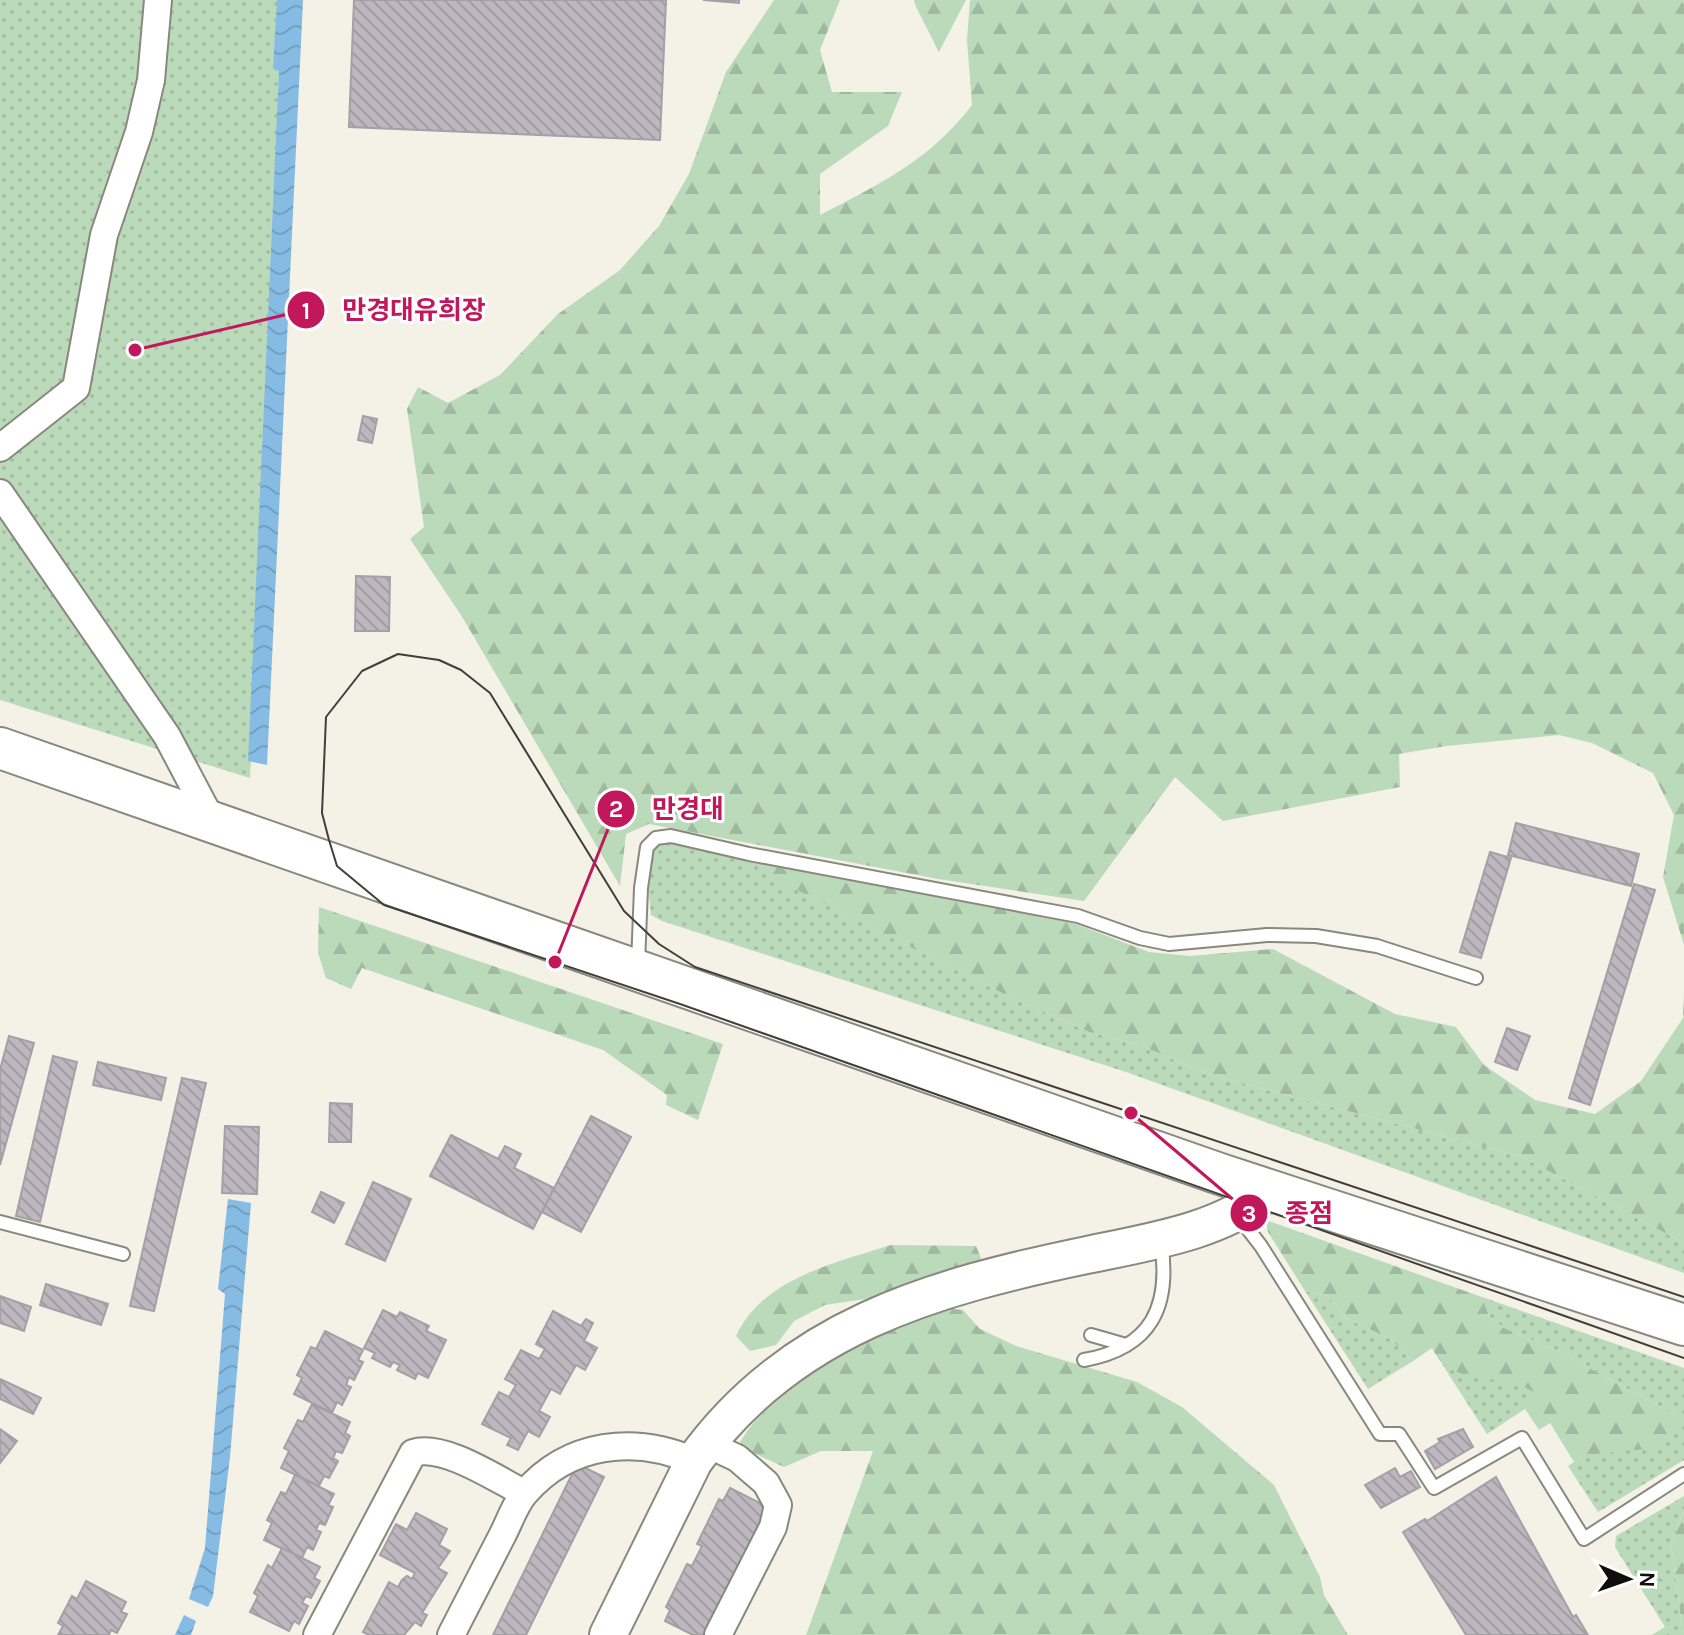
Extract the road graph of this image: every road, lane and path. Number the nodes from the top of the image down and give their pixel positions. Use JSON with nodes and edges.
{"nodes":[{"id":1,"x":158,"y":0,"type":"edge"},
{"id":2,"x":0,"y":448,"type":"edge"},
{"id":3,"x":0,"y":493,"type":"edge"},
{"id":4,"x":0,"y":748,"type":"edge"},
{"id":5,"x":213,"y":823,"type":"junction"},
{"id":6,"x":638,"y":971,"type":"junction"},
{"id":7,"x":1476,"y":978,"type":"dead end"},
{"id":8,"x":1269,"y":1191,"type":"junction"},
{"id":9,"x":1237,"y":1215,"type":"junction"},
{"id":10,"x":0,"y":1222,"type":"edge"},
{"id":11,"x":1161,"y":1239,"type":"junction"},
{"id":12,"x":123,"y":1254,"type":"dead end"},
{"id":13,"x":1684,"y":1325,"type":"edge"},
{"id":14,"x":1091,"y":1335,"type":"dead end"},
{"id":15,"x":1126,"y":1345,"type":"junction"},
{"id":16,"x":1084,"y":1360,"type":"dead end"},
{"id":17,"x":701,"y":1453,"type":"junction"},
{"id":18,"x":1684,"y":1474,"type":"edge"},
{"id":19,"x":524,"y":1493,"type":"junction"},
{"id":20,"x":317,"y":1635,"type":"edge"},
{"id":21,"x":451,"y":1635,"type":"edge"},
{"id":22,"x":608,"y":1635,"type":"edge"},
{"id":23,"x":718,"y":1635,"type":"edge"}],
"edges":[{"from":1,"to":2,"type":"street"},
{"from":3,"to":5,"type":"street"},
{"from":4,"to":5,"type":"main road"},
{"from":5,"to":6,"type":"main road"},
{"from":6,"to":7,"type":"lane"},
{"from":6,"to":8,"type":"main road"},
{"from":8,"to":9,"type":"street"},
{"from":8,"to":13,"type":"main road"},
{"from":9,"to":11,"type":"street"},
{"from":9,"to":18,"type":"lane"},
{"from":10,"to":12,"type":"lane"},
{"from":11,"to":15,"type":"lane"},
{"from":11,"to":17,"type":"street"},
{"from":14,"to":15,"type":"lane"},
{"from":15,"to":16,"type":"lane"},
{"from":17,"to":19,"type":"street"},
{"from":17,"to":22,"type":"street"},
{"from":17,"to":23,"type":"street"},
{"from":19,"to":20,"type":"street"},
{"from":19,"to":21,"type":"street"}]}
